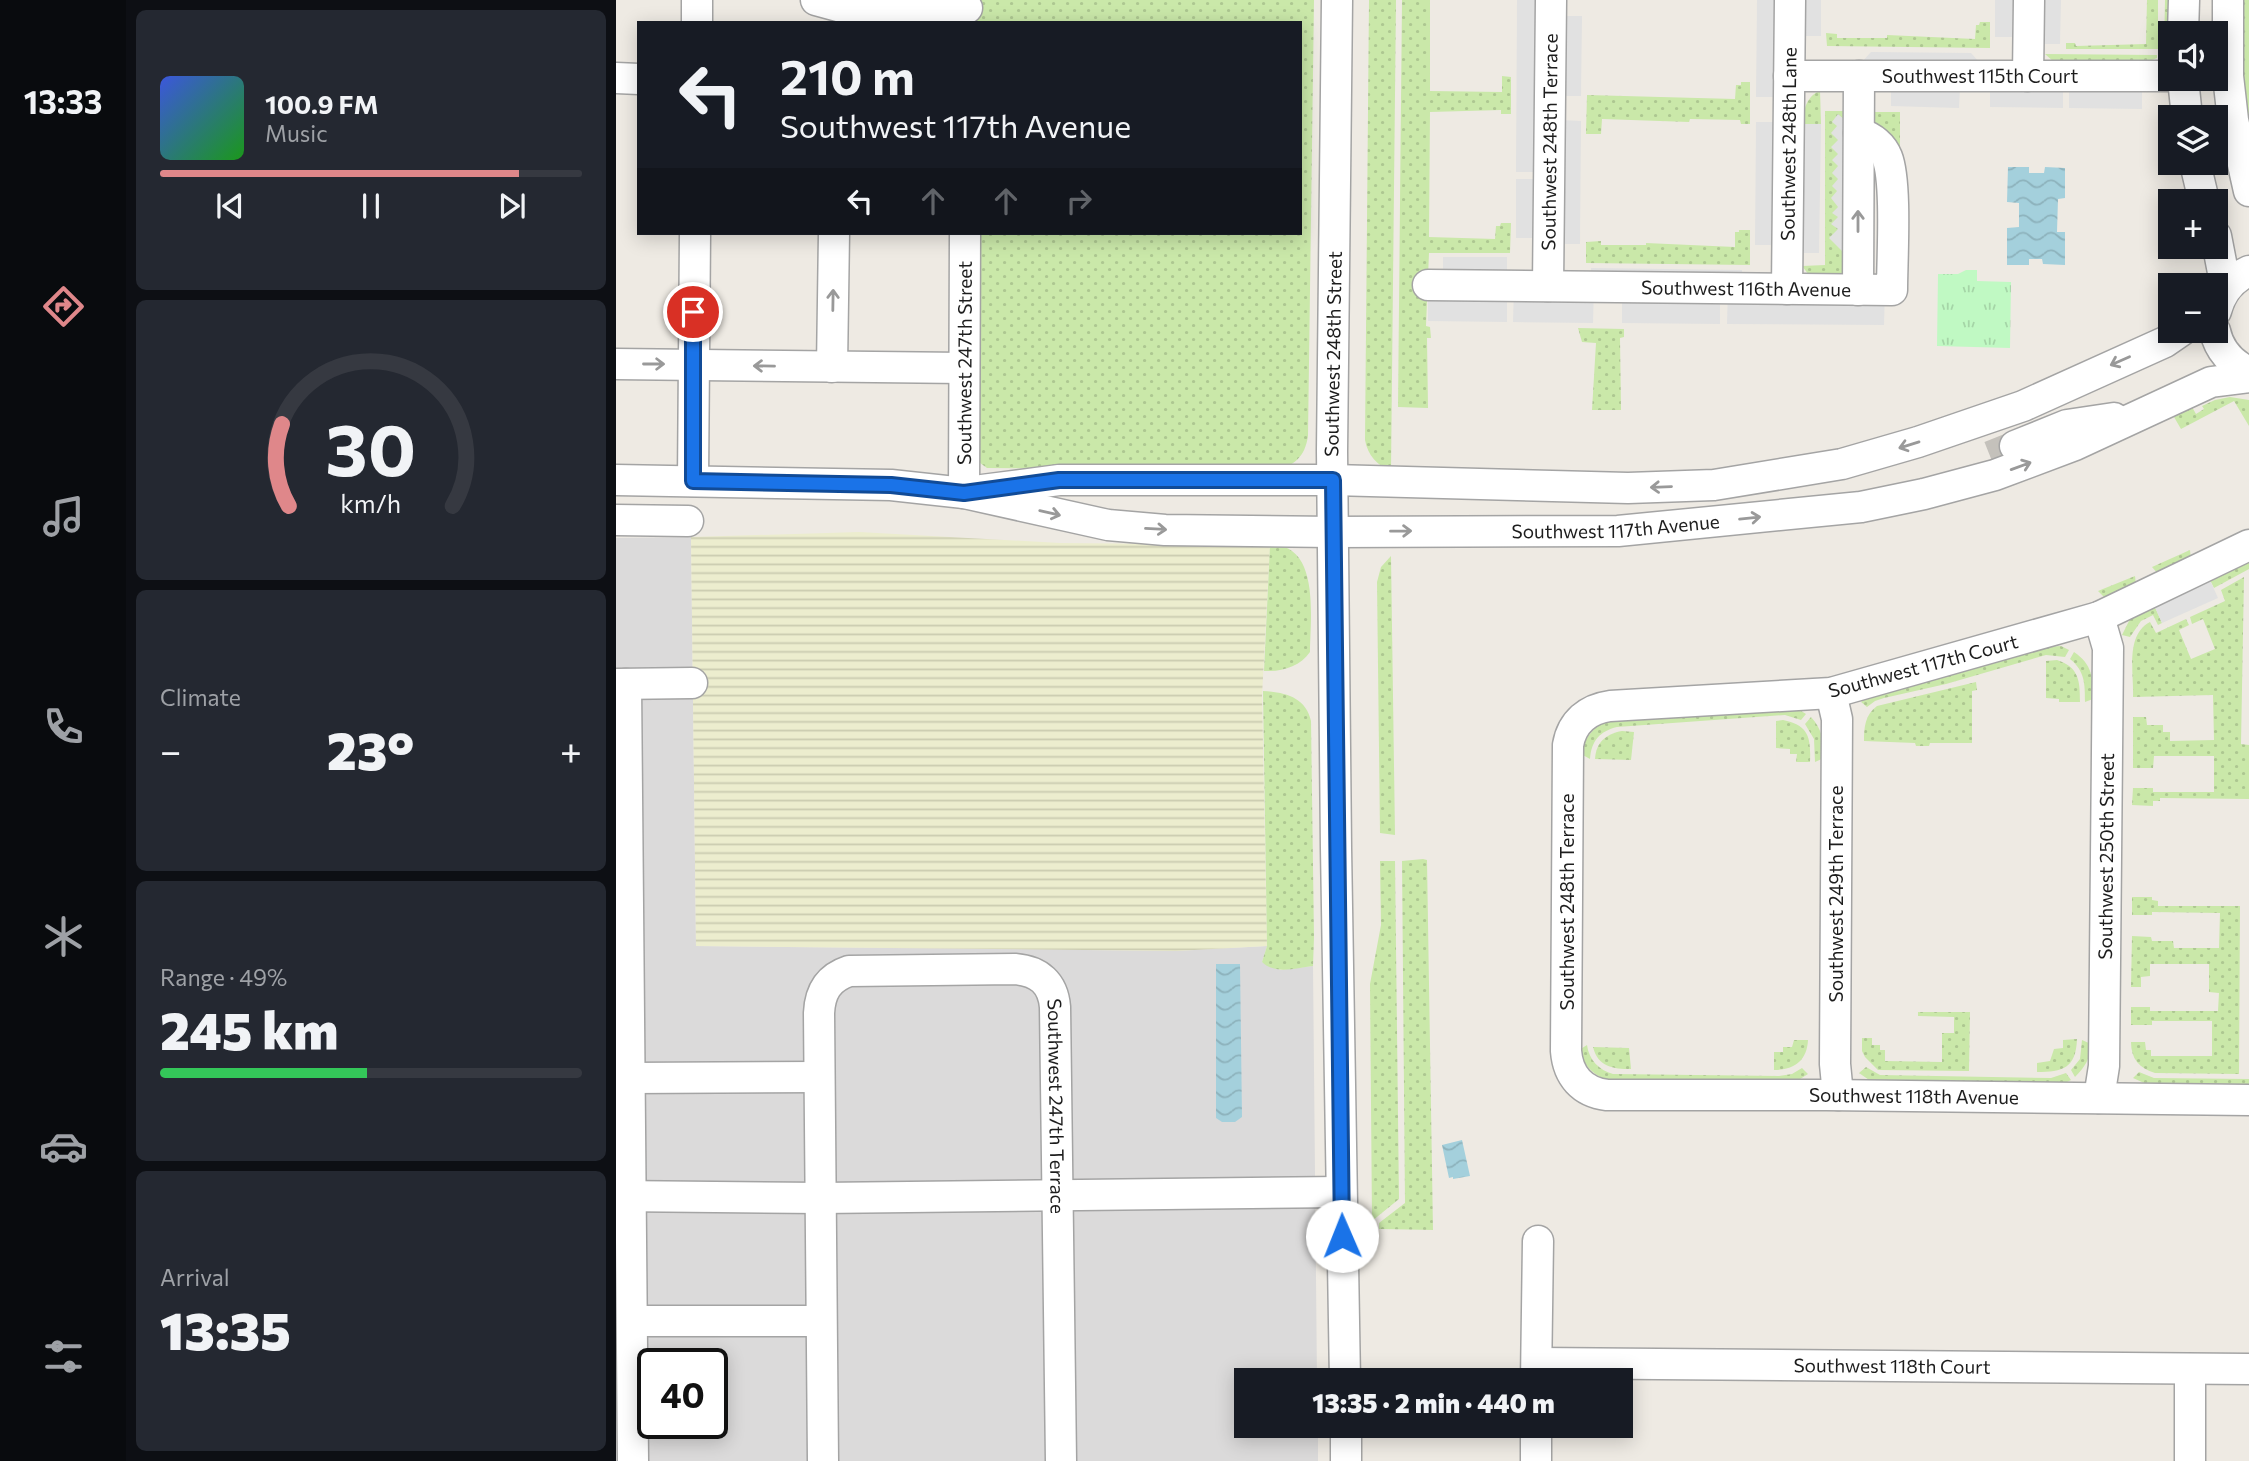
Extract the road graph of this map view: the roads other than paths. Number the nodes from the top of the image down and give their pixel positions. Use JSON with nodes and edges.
{"nodes":[{"id":1,"x":697,"y":0,"type":"edge"},
{"id":2,"x":816,"y":0,"type":"edge"},
{"id":3,"x":1337,"y":0,"type":"edge"},
{"id":4,"x":1550,"y":0,"type":"edge"},
{"id":5,"x":1790,"y":0,"type":"edge"},
{"id":6,"x":2029,"y":0,"type":"edge"},
{"id":7,"x":2184,"y":0,"type":"edge"},
{"id":8,"x":2228,"y":0,"type":"edge"},
{"id":9,"x":967,"y":10,"type":"edge"},
{"id":10,"x":697,"y":21,"type":"edge"},
{"id":11,"x":2183,"y":21,"type":"edge"},
{"id":12,"x":2226,"y":21,"type":"edge"},
{"id":13,"x":1789,"y":76,"type":"junction"},
{"id":14,"x":1859,"y":76,"type":"junction"},
{"id":15,"x":2028,"y":76,"type":"junction"},
{"id":16,"x":2158,"y":76,"type":"edge"},
{"id":17,"x":616,"y":78,"type":"edge"},
{"id":18,"x":637,"y":79,"type":"edge"},
{"id":19,"x":2226,"y":91,"type":"edge"},
{"id":20,"x":2249,"y":191,"type":"edge"},
{"id":21,"x":695,"y":235,"type":"edge"},
{"id":22,"x":834,"y":235,"type":"edge"},
{"id":23,"x":965,"y":235,"type":"edge"},
{"id":24,"x":1428,"y":285,"type":"dead end"},
{"id":25,"x":1548,"y":286,"type":"junction"},
{"id":26,"x":1787,"y":289,"type":"junction"},
{"id":27,"x":2161,"y":343,"type":"edge"},
{"id":28,"x":2220,"y":343,"type":"edge"},
{"id":29,"x":616,"y":364,"type":"edge"},
{"id":30,"x":692,"y":365,"type":"junction"},
{"id":31,"x":832,"y":366,"type":"junction"},
{"id":32,"x":964,"y":368,"type":"junction"},
{"id":33,"x":2249,"y":374,"type":"edge"},
{"id":34,"x":2023,"y":406,"type":"junction"},
{"id":35,"x":2128,"y":421,"type":"junction"},
{"id":36,"x":2014,"y":447,"type":"junction"},
{"id":37,"x":616,"y":480,"type":"edge"},
{"id":38,"x":1333,"y":480,"type":"junction"},
{"id":39,"x":693,"y":481,"type":"junction"},
{"id":40,"x":964,"y":493,"type":"junction"},
{"id":41,"x":1861,"y":507,"type":"junction"},
{"id":42,"x":616,"y":520,"type":"edge"},
{"id":43,"x":688,"y":521,"type":"dead end"},
{"id":44,"x":1333,"y":532,"type":"junction"},
{"id":45,"x":2249,"y":544,"type":"edge"},
{"id":46,"x":2099,"y":617,"type":"junction"},
{"id":47,"x":692,"y":683,"type":"dead end"},
{"id":48,"x":621,"y":684,"type":"edge"},
{"id":49,"x":1831,"y":693,"type":"junction"},
{"id":50,"x":1582,"y":718,"type":"joint"},
{"id":51,"x":819,"y":1077,"type":"junction"},
{"id":52,"x":630,"y":1078,"type":"junction"},
{"id":53,"x":1581,"y":1085,"type":"joint"},
{"id":54,"x":1838,"y":1095,"type":"junction"},
{"id":55,"x":2099,"y":1098,"type":"junction"},
{"id":56,"x":2249,"y":1100,"type":"edge"},
{"id":57,"x":1341,"y":1192,"type":"junction"},
{"id":58,"x":624,"y":1196,"type":"edge"},
{"id":59,"x":1058,"y":1196,"type":"junction"},
{"id":60,"x":821,"y":1198,"type":"junction"},
{"id":61,"x":1538,"y":1241,"type":"dead end"},
{"id":62,"x":632,"y":1321,"type":"junction"},
{"id":63,"x":821,"y":1321,"type":"junction"},
{"id":64,"x":1345,"y":1368,"type":"edge"},
{"id":65,"x":1537,"y":1368,"type":"edge"},
{"id":66,"x":2190,"y":1369,"type":"junction"},
{"id":67,"x":2249,"y":1369,"type":"edge"},
{"id":68,"x":1633,"y":1372,"type":"edge"},
{"id":69,"x":1346,"y":1438,"type":"edge"},
{"id":70,"x":1536,"y":1438,"type":"edge"},
{"id":71,"x":633,"y":1461,"type":"edge"},
{"id":72,"x":823,"y":1461,"type":"edge"},
{"id":73,"x":1061,"y":1461,"type":"edge"},
{"id":74,"x":1346,"y":1461,"type":"edge"},
{"id":75,"x":1536,"y":1461,"type":"edge"},
{"id":76,"x":2190,"y":1461,"type":"edge"}],
"edges":[{"from":1,"to":10,"type":"street"},
{"from":2,"to":9,"type":"street"},
{"from":3,"to":38,"type":"street","name":"Southwest 248th Street"},
{"from":4,"to":25,"type":"street","name":"Southwest 248th Terrace"},
{"from":5,"to":13,"type":"street","name":"Southwest 248th Lane"},
{"from":6,"to":15,"type":"street"},
{"from":7,"to":11,"type":"street"},
{"from":8,"to":12,"type":"street"},
{"from":13,"to":14,"type":"street","name":"Southwest 115th Court"},
{"from":13,"to":26,"type":"street","name":"Southwest 248th Lane"},
{"from":14,"to":15,"type":"street","name":"Southwest 115th Court"},
{"from":14,"to":26,"type":"street","name":"Southwest 116th Avenue"},
{"from":15,"to":16,"type":"street","name":"Southwest 115th Court"},
{"from":17,"to":18,"type":"street"},
{"from":19,"to":20,"type":"street"},
{"from":21,"to":30,"type":"street"},
{"from":31,"to":22,"type":"street","one_way":true},
{"from":23,"to":32,"type":"street","name":"Southwest 247th Street"},
{"from":24,"to":25,"type":"street","name":"Southwest 116th Avenue"},
{"from":25,"to":26,"type":"street","name":"Southwest 116th Avenue"},
{"from":27,"to":34,"type":"street","name":"Southwest 117th Avenue","one_way":true},
{"from":28,"to":33,"type":"street"},
{"from":29,"to":30,"type":"street","one_way":true},
{"from":31,"to":30,"type":"street","one_way":true},
{"from":30,"to":39,"type":"street"},
{"from":31,"to":32,"type":"street"},
{"from":32,"to":40,"type":"street","name":"Southwest 247th Street"},
{"from":33,"to":35,"type":"street","name":"Southwest 117th Avenue"},
{"from":34,"to":36,"type":"street"},
{"from":34,"to":38,"type":"street","name":"Southwest 117th Avenue","one_way":true},
{"from":35,"to":36,"type":"street"},
{"from":41,"to":35,"type":"street","name":"Southwest 117th Avenue","one_way":true},
{"from":36,"to":41,"type":"street"},
{"from":37,"to":39,"type":"street","name":"Southwest 117th Avenue"},
{"from":38,"to":40,"type":"street","name":"Southwest 117th Avenue"},
{"from":38,"to":44,"type":"street","name":"Southwest 248th Street"},
{"from":39,"to":40,"type":"street","name":"Southwest 117th Avenue"},
{"from":40,"to":44,"type":"street","name":"Southwest 117th Avenue","one_way":true},
{"from":44,"to":41,"type":"street","name":"Southwest 117th Avenue","one_way":true},
{"from":42,"to":43,"type":"street"},
{"from":44,"to":57,"type":"street","name":"Southwest 248th Street"},
{"from":45,"to":46,"type":"street","name":"Southwest 117th Court"},
{"from":46,"to":49,"type":"street","name":"Southwest 117th Court"},
{"from":46,"to":55,"type":"street","name":"Southwest 250th Street"},
{"from":47,"to":48,"type":"street"},
{"from":48,"to":52,"type":"street"},
{"from":49,"to":50,"type":"street","name":"Southwest 117th Court"},
{"from":49,"to":54,"type":"street","name":"Southwest 249th Terrace"},
{"from":50,"to":53,"type":"street","name":"Southwest 248th Terrace"},
{"from":51,"to":52,"type":"street"},
{"from":51,"to":59,"type":"street","name":"Southwest 247th Terrace"},
{"from":51,"to":60,"type":"street"},
{"from":52,"to":58,"type":"street"},
{"from":53,"to":54,"type":"street","name":"Southwest 118th Avenue"},
{"from":54,"to":55,"type":"street","name":"Southwest 118th Avenue"},
{"from":55,"to":56,"type":"street","name":"Southwest 118th Avenue"},
{"from":57,"to":59,"type":"street"},
{"from":57,"to":64,"type":"street","name":"Southwest 248th Street"},
{"from":58,"to":60,"type":"street"},
{"from":58,"to":62,"type":"street"},
{"from":59,"to":60,"type":"street"},
{"from":59,"to":73,"type":"street","name":"Southwest 247th Terrace"},
{"from":60,"to":63,"type":"street"},
{"from":61,"to":65,"type":"street"},
{"from":62,"to":63,"type":"street"},
{"from":62,"to":71,"type":"street"},
{"from":63,"to":72,"type":"street"},
{"from":66,"to":67,"type":"street","name":"Southwest 118th Court"},
{"from":66,"to":68,"type":"street","name":"Southwest 118th Court"},
{"from":66,"to":76,"type":"street"},
{"from":69,"to":74,"type":"street"},
{"from":70,"to":75,"type":"street"}]}
